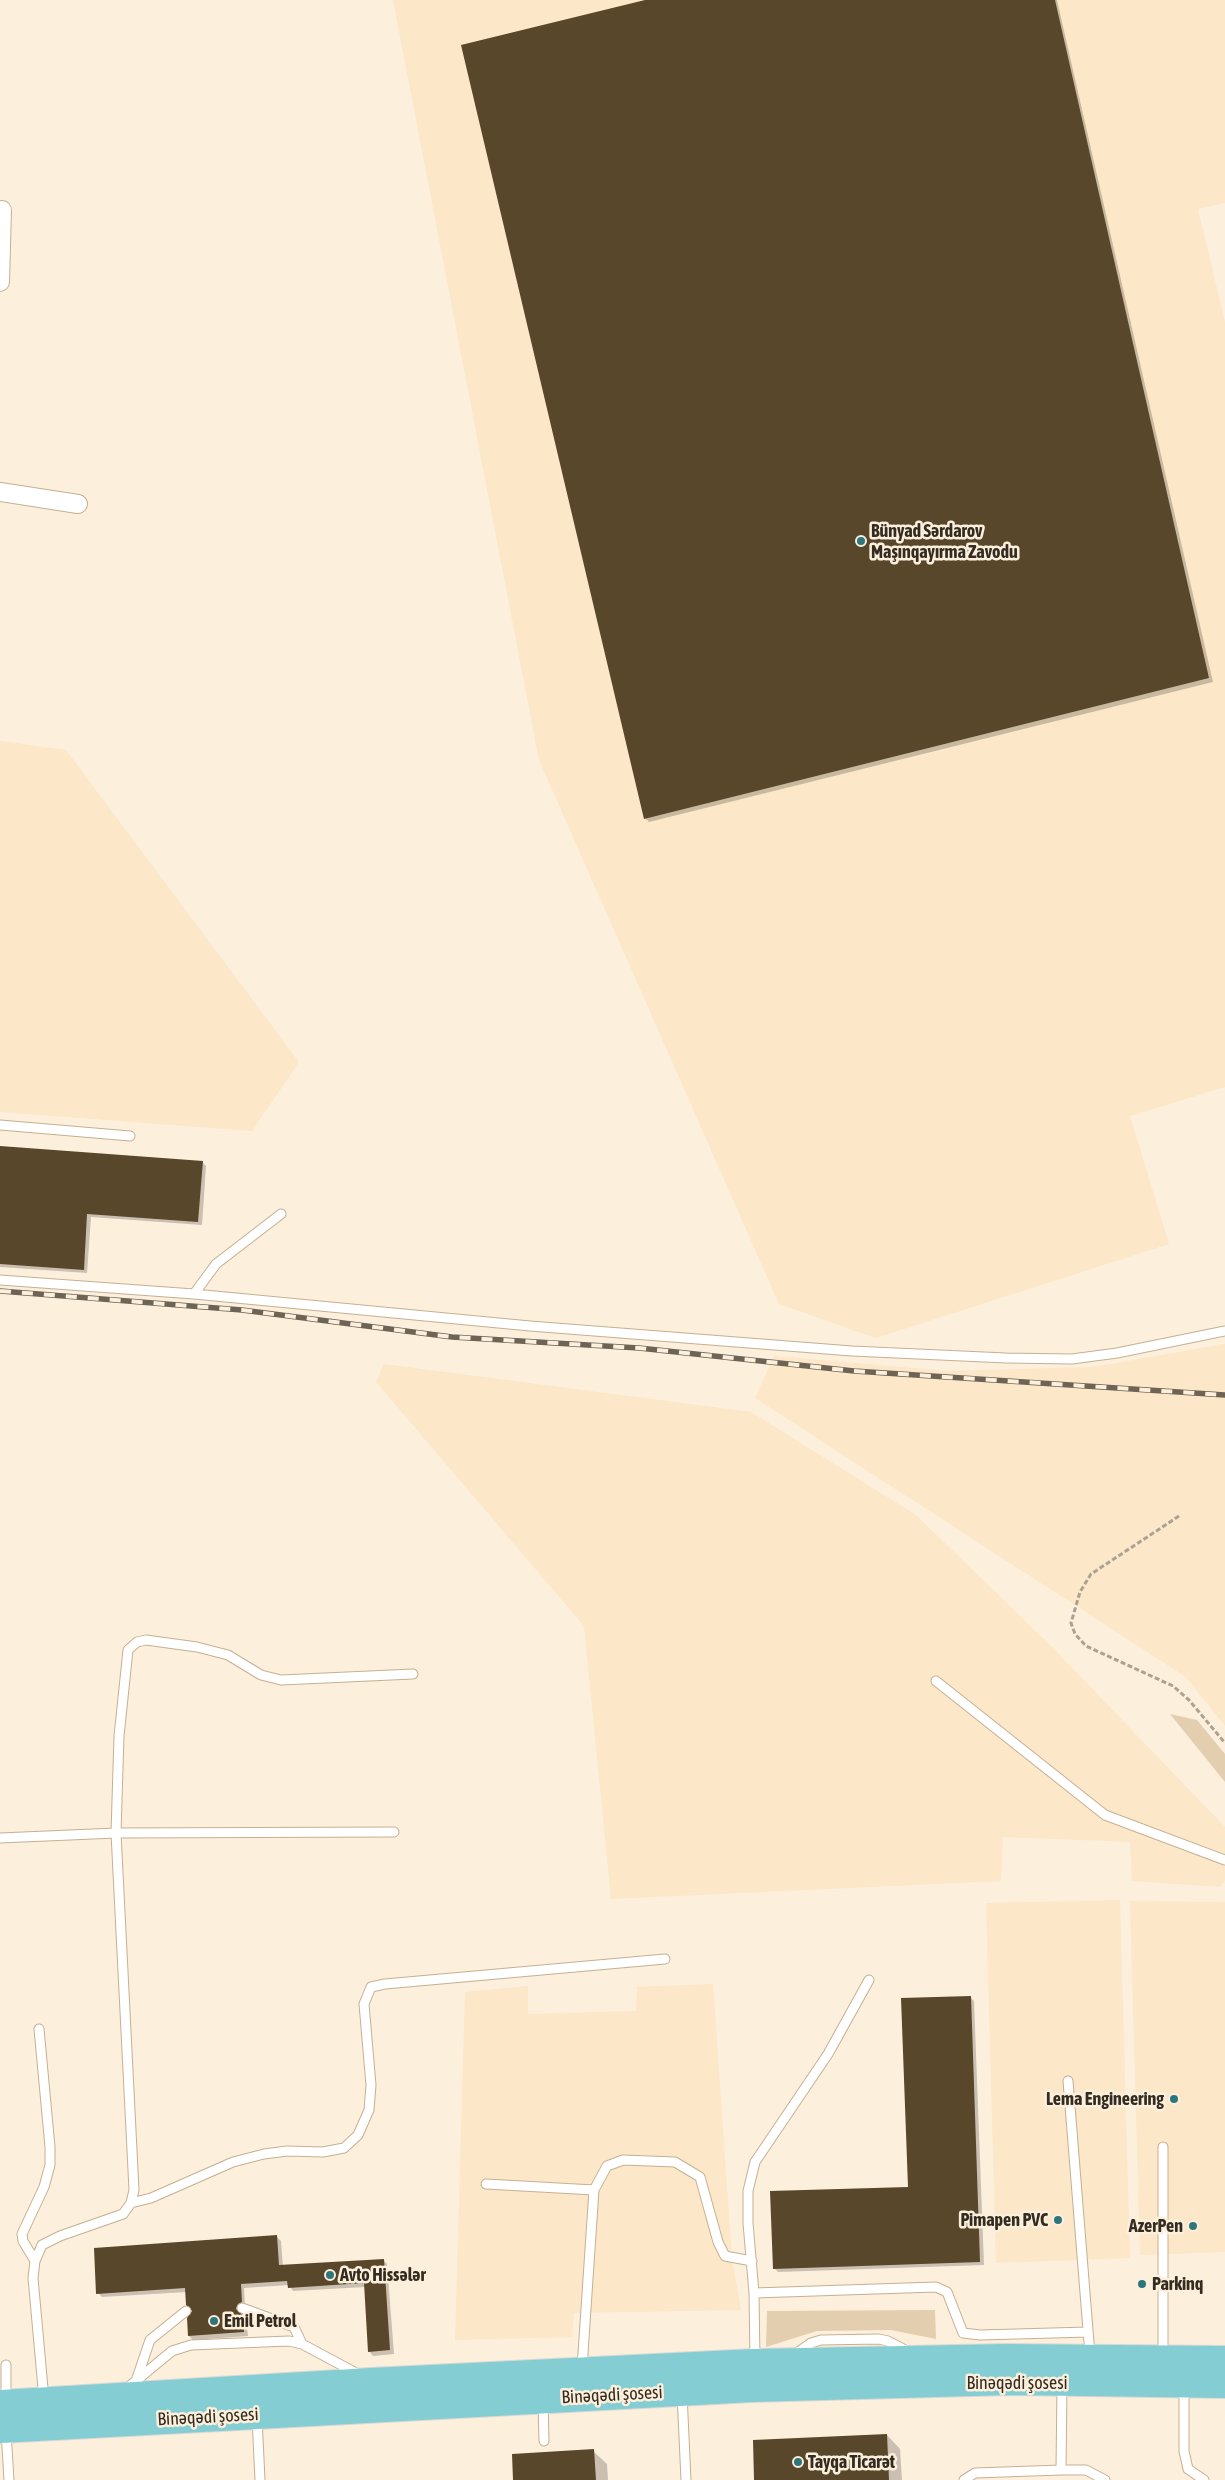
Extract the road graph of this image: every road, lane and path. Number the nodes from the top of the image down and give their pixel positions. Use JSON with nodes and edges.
{"nodes":[{"id":1,"x":2,"y":210,"type":"dead end"},
{"id":2,"x":0,"y":282,"type":"edge"},
{"id":3,"x":0,"y":492,"type":"edge"},
{"id":4,"x":78,"y":504,"type":"dead end"},
{"id":5,"x":0,"y":1124,"type":"edge"},
{"id":6,"x":130,"y":1136,"type":"dead end"},
{"id":7,"x":281,"y":1214,"type":"dead end"},
{"id":8,"x":0,"y":1280,"type":"edge"},
{"id":9,"x":194,"y":1294,"type":"junction"},
{"id":10,"x":1225,"y":1331,"type":"edge"},
{"id":11,"x":1179,"y":1516,"type":"dead end"},
{"id":12,"x":413,"y":1674,"type":"dead end"},
{"id":13,"x":936,"y":1681,"type":"dead end"},
{"id":14,"x":1225,"y":1743,"type":"edge"},
{"id":15,"x":394,"y":1832,"type":"dead end"},
{"id":16,"x":116,"y":1834,"type":"junction"},
{"id":17,"x":0,"y":1838,"type":"edge"},
{"id":18,"x":1225,"y":1860,"type":"edge"},
{"id":19,"x":664,"y":1959,"type":"dead end"},
{"id":20,"x":869,"y":1980,"type":"dead end"},
{"id":21,"x":38,"y":2029,"type":"dead end"},
{"id":22,"x":1068,"y":2082,"type":"dead end"},
{"id":23,"x":1162,"y":2147,"type":"dead end"},
{"id":24,"x":486,"y":2184,"type":"dead end"},
{"id":25,"x":594,"y":2190,"type":"junction"},
{"id":26,"x":131,"y":2203,"type":"junction"},
{"id":27,"x":35,"y":2261,"type":"junction"},
{"id":28,"x":752,"y":2261,"type":"junction"},
{"id":29,"x":754,"y":2293,"type":"junction"},
{"id":30,"x":242,"y":2308,"type":"dead end"},
{"id":31,"x":186,"y":2311,"type":"dead end"},
{"id":32,"x":302,"y":2344,"type":"junction"},
{"id":33,"x":1089,"y":2345,"type":"junction"},
{"id":34,"x":1163,"y":2360,"type":"junction"},
{"id":35,"x":1225,"y":2360,"type":"edge"},
{"id":36,"x":769,"y":2363,"type":"junction"},
{"id":37,"x":6,"y":2365,"type":"dead end"},
{"id":38,"x":582,"y":2370,"type":"junction"},
{"id":39,"x":371,"y":2382,"type":"junction"},
{"id":40,"x":1062,"y":2382,"type":"junction"},
{"id":41,"x":1184,"y":2384,"type":"junction"},
{"id":42,"x":1225,"y":2384,"type":"edge"},
{"id":43,"x":126,"y":2389,"type":"junction"},
{"id":44,"x":682,"y":2391,"type":"junction"},
{"id":45,"x":543,"y":2398,"type":"junction"},
{"id":46,"x":45,"y":2402,"type":"junction"},
{"id":47,"x":257,"y":2414,"type":"junction"},
{"id":48,"x":3,"y":2416,"type":"edge"},
{"id":49,"x":544,"y":2441,"type":"dead end"},
{"id":50,"x":1062,"y":2470,"type":"junction"},
{"id":51,"x":8,"y":2480,"type":"edge"},
{"id":52,"x":260,"y":2480,"type":"edge"},
{"id":53,"x":686,"y":2480,"type":"edge"},
{"id":54,"x":964,"y":2480,"type":"edge"},
{"id":55,"x":1105,"y":2480,"type":"edge"},
{"id":56,"x":1204,"y":2480,"type":"edge"}],
"edges":[{"from":1,"to":2,"type":"street"},
{"from":3,"to":4,"type":"street"},
{"from":5,"to":6,"type":"lane"},
{"from":7,"to":9,"type":"lane"},
{"from":8,"to":9,"type":"lane"},
{"from":9,"to":10,"type":"lane"},
{"from":11,"to":14,"type":"path"},
{"from":12,"to":16,"type":"lane"},
{"from":13,"to":18,"type":"lane"},
{"from":15,"to":16,"type":"lane"},
{"from":16,"to":17,"type":"lane"},
{"from":16,"to":26,"type":"lane"},
{"from":19,"to":26,"type":"lane"},
{"from":20,"to":28,"type":"lane"},
{"from":21,"to":27,"type":"lane"},
{"from":22,"to":33,"type":"lane"},
{"from":23,"to":34,"type":"lane"},
{"from":24,"to":25,"type":"lane"},
{"from":25,"to":28,"type":"lane"},
{"from":25,"to":38,"type":"lane"},
{"from":26,"to":27,"type":"lane"},
{"from":27,"to":46,"type":"lane"},
{"from":28,"to":29,"type":"lane"},
{"from":29,"to":33,"type":"lane"},
{"from":29,"to":36,"type":"lane"},
{"from":30,"to":32,"type":"lane"},
{"from":31,"to":43,"type":"lane"},
{"from":32,"to":39,"type":"lane"},
{"from":32,"to":43,"type":"lane"},
{"from":33,"to":34,"type":"main road","name":"Binəqədi şosesi"},
{"from":33,"to":36,"type":"main road","name":"Binəqədi şosesi"},
{"from":34,"to":35,"type":"main road","name":"Binəqədi şosesi"},
{"from":36,"to":38,"type":"main road","name":"Binəqədi şosesi"},
{"from":37,"to":48,"type":"lane"},
{"from":38,"to":39,"type":"main road","name":"Binəqədi şosesi"},
{"from":39,"to":43,"type":"main road","name":"Binəqədi şosesi"},
{"from":40,"to":41,"type":"main road","name":"Binəqədi şosesi"},
{"from":40,"to":44,"type":"main road","name":"Binəqədi şosesi"},
{"from":40,"to":50,"type":"lane"},
{"from":41,"to":42,"type":"main road","name":"Binəqədi şosesi"},
{"from":41,"to":56,"type":"lane"},
{"from":43,"to":46,"type":"main road","name":"Binəqədi şosesi"},
{"from":44,"to":45,"type":"main road","name":"Binəqədi şosesi"},
{"from":44,"to":53,"type":"lane"},
{"from":45,"to":47,"type":"main road","name":"Binəqədi şosesi"},
{"from":45,"to":49,"type":"lane"},
{"from":46,"to":48,"type":"main road","name":"Binəqədi şosesi"},
{"from":47,"to":48,"type":"main road","name":"Binəqədi şosesi"},
{"from":47,"to":52,"type":"lane"},
{"from":48,"to":51,"type":"lane"},
{"from":50,"to":54,"type":"lane"},
{"from":50,"to":55,"type":"lane"}]}
